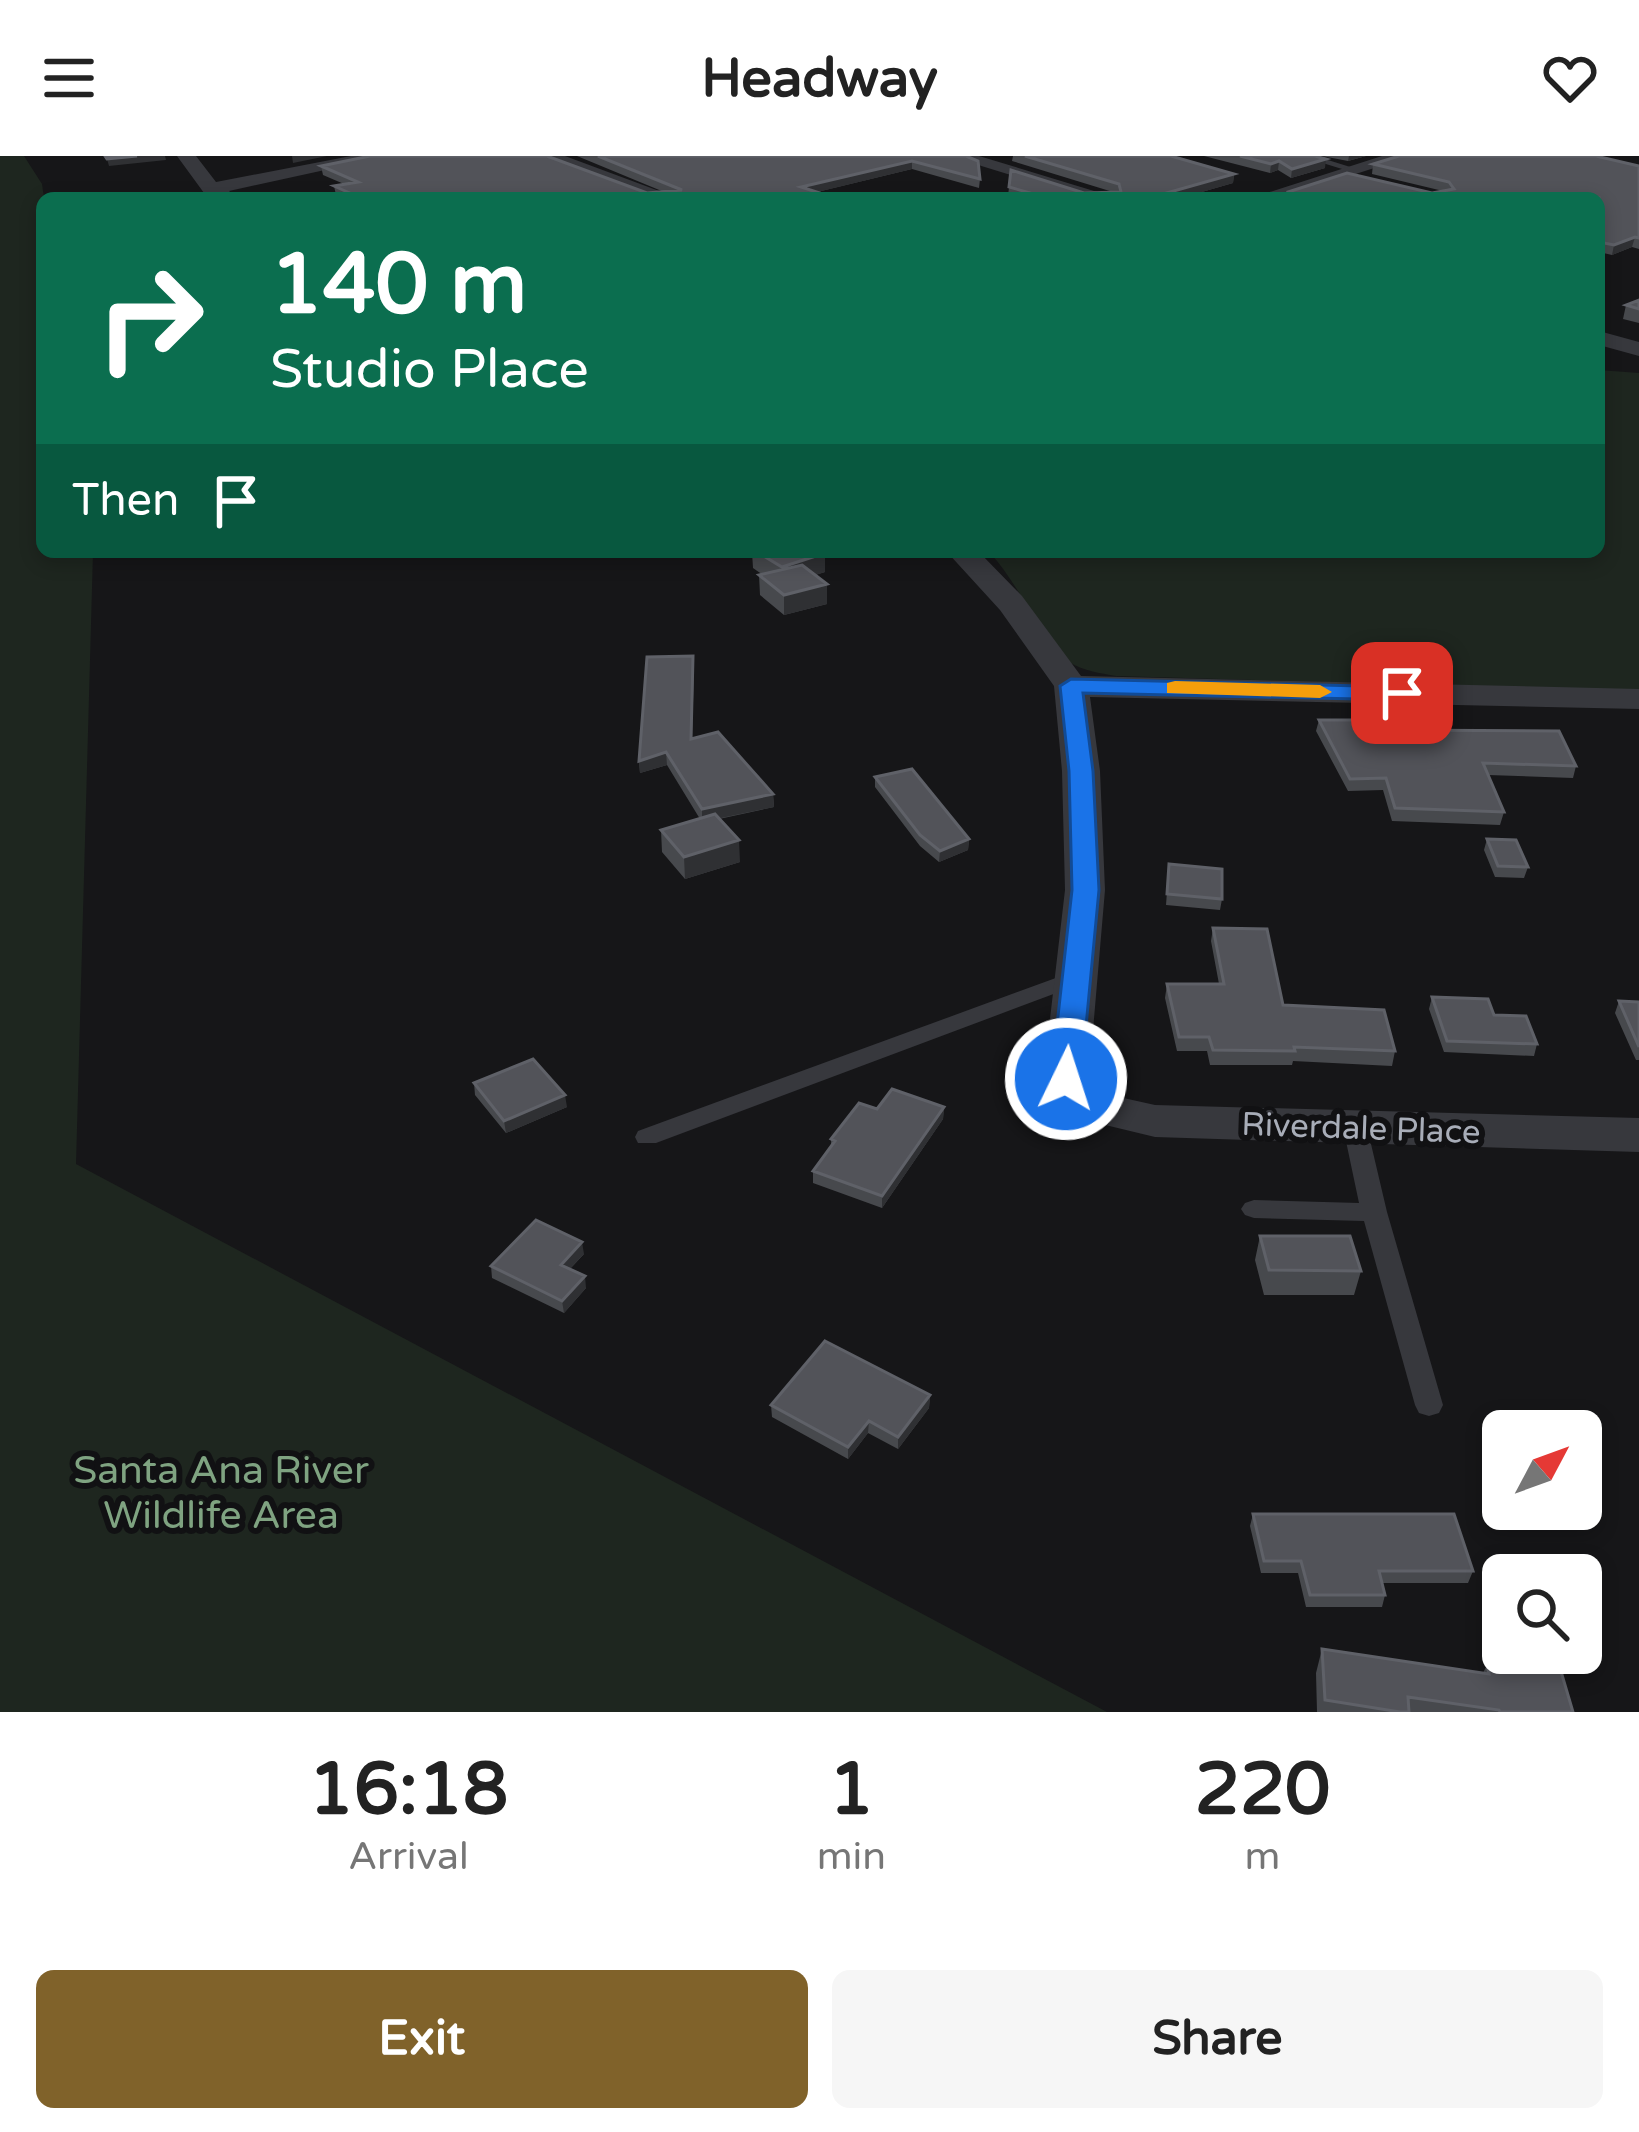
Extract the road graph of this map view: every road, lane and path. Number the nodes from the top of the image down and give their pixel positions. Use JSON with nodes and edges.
{"nodes":[{"id":1,"x":186,"y":156,"type":"edge"},
{"id":2,"x":380,"y":156,"type":"edge"},
{"id":3,"x":547,"y":156,"type":"edge"},
{"id":4,"x":958,"y":156,"type":"edge"},
{"id":5,"x":1305,"y":156,"type":"edge"},
{"id":6,"x":1402,"y":156,"type":"edge"},
{"id":7,"x":1348,"y":172,"type":"junction"},
{"id":8,"x":1249,"y":178,"type":"dead end"},
{"id":9,"x":1378,"y":182,"type":"edge"},
{"id":10,"x":1292,"y":189,"type":"junction"},
{"id":11,"x":217,"y":192,"type":"edge"},
{"id":12,"x":227,"y":192,"type":"edge"},
{"id":13,"x":651,"y":192,"type":"edge"},
{"id":14,"x":1086,"y":192,"type":"edge"},
{"id":15,"x":1282,"y":192,"type":"edge"},
{"id":16,"x":1605,"y":340,"type":"edge"},
{"id":17,"x":1639,"y":349,"type":"edge"},
{"id":18,"x":1605,"y":365,"type":"edge"},
{"id":19,"x":1639,"y":368,"type":"edge"},
{"id":20,"x":968,"y":558,"type":"edge"},
{"id":21,"x":1071,"y":686,"type":"junction"},
{"id":22,"x":1639,"y":699,"type":"edge"},
{"id":23,"x":1075,"y":978,"type":"junction"},
{"id":24,"x":1355,"y":1127,"type":"junction"},
{"id":25,"x":1639,"y":1135,"type":"edge"},
{"id":26,"x":647,"y":1137,"type":"dead end"},
{"id":27,"x":1254,"y":1209,"type":"dead end"},
{"id":28,"x":1374,"y":1212,"type":"junction"},
{"id":29,"x":1429,"y":1406,"type":"dead end"}],
"edges":[{"from":1,"to":11,"type":"street"},
{"from":2,"to":12,"type":"street"},
{"from":3,"to":13,"type":"street"},
{"from":4,"to":14,"type":"street"},
{"from":5,"to":7,"type":"lane"},
{"from":6,"to":7,"type":"street"},
{"from":7,"to":9,"type":"lane"},
{"from":7,"to":10,"type":"street"},
{"from":8,"to":10,"type":"street"},
{"from":10,"to":15,"type":"street"},
{"from":16,"to":17,"type":"street"},
{"from":18,"to":19,"type":"street"},
{"from":20,"to":21,"type":"street"},
{"from":21,"to":22,"type":"street"},
{"from":21,"to":23,"type":"street"},
{"from":23,"to":24,"type":"street","name":"Riverdale Place"},
{"from":23,"to":26,"type":"lane"},
{"from":24,"to":25,"type":"street","name":"Riverdale Place"},
{"from":24,"to":28,"type":"lane"},
{"from":27,"to":28,"type":"lane"},
{"from":28,"to":29,"type":"lane"}]}
